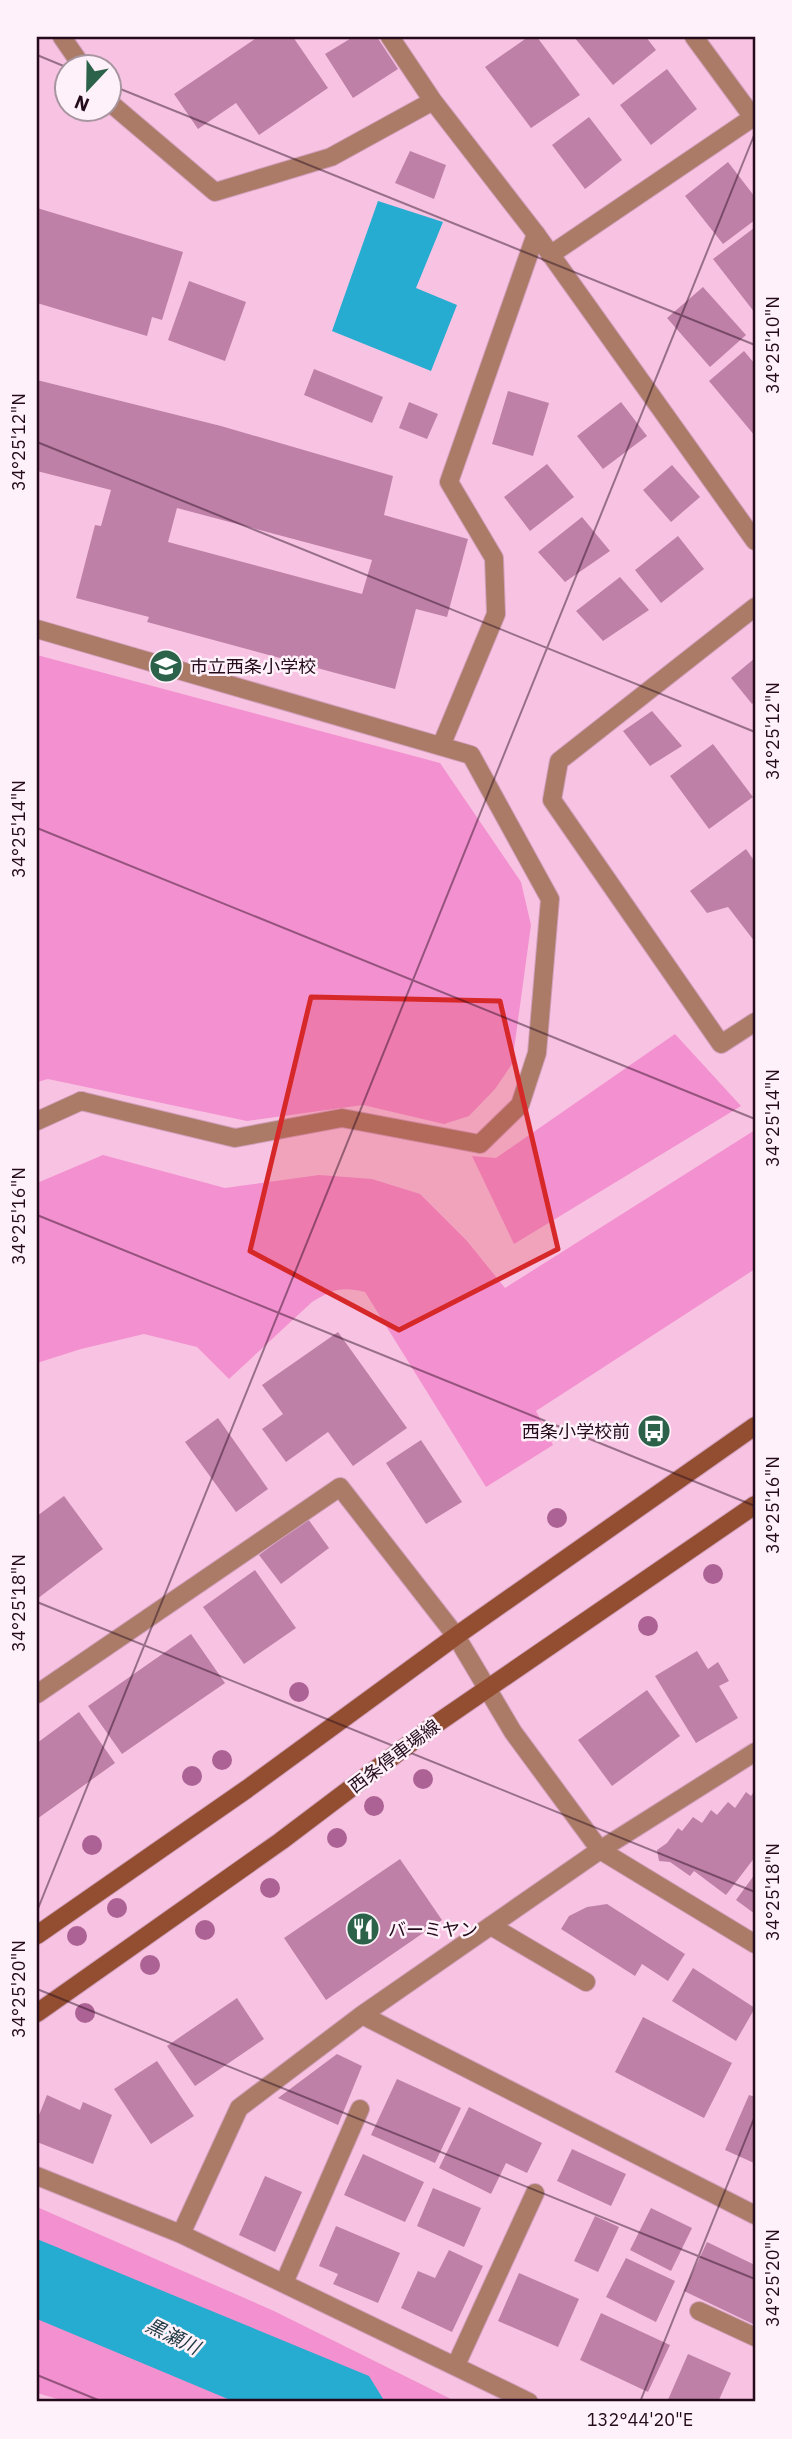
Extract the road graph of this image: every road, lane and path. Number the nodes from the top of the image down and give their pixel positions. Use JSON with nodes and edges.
{"nodes":[{"id":1,"x":62,"y":37,"type":"edge"},
{"id":2,"x":390,"y":37,"type":"edge"},
{"id":3,"x":694,"y":37,"type":"edge"},
{"id":4,"x":72,"y":52,"type":"edge"},
{"id":5,"x":433,"y":101,"type":"junction"},
{"id":6,"x":122,"y":113,"type":"edge"},
{"id":7,"x":755,"y":118,"type":"edge"},
{"id":8,"x":536,"y":234,"type":"junction"},
{"id":9,"x":550,"y":255,"type":"junction"},
{"id":10,"x":755,"y":541,"type":"edge"},
{"id":11,"x":755,"y":607,"type":"edge"},
{"id":12,"x":37,"y":629,"type":"edge"},
{"id":13,"x":441,"y":746,"type":"junction"},
{"id":14,"x":755,"y":1022,"type":"edge"},
{"id":15,"x":37,"y":1121,"type":"edge"},
{"id":16,"x":755,"y":1426,"type":"edge"},
{"id":17,"x":755,"y":1505,"type":"edge"},
{"id":18,"x":456,"y":1636,"type":"junction"},
{"id":19,"x":488,"y":1688,"type":"junction"},
{"id":20,"x":37,"y":1694,"type":"edge"},
{"id":21,"x":755,"y":1752,"type":"edge"},
{"id":22,"x":600,"y":1850,"type":"junction"},
{"id":23,"x":491,"y":1926,"type":"junction"},
{"id":24,"x":37,"y":1935,"type":"edge"},
{"id":25,"x":755,"y":1944,"type":"edge"},
{"id":26,"x":586,"y":1982,"type":"dead end"},
{"id":27,"x":37,"y":2013,"type":"edge"},
{"id":28,"x":362,"y":2015,"type":"junction"},
{"id":29,"x":360,"y":2109,"type":"dead end"},
{"id":30,"x":37,"y":2176,"type":"edge"},
{"id":31,"x":535,"y":2193,"type":"dead end"},
{"id":32,"x":755,"y":2215,"type":"edge"},
{"id":33,"x":181,"y":2234,"type":"junction"},
{"id":34,"x":284,"y":2283,"type":"junction"},
{"id":35,"x":699,"y":2311,"type":"dead end"},
{"id":36,"x":755,"y":2337,"type":"edge"},
{"id":37,"x":456,"y":2365,"type":"junction"},
{"id":38,"x":529,"y":2402,"type":"edge"}],
"edges":[{"from":1,"to":4,"type":"street"},
{"from":2,"to":5,"type":"street"},
{"from":3,"to":7,"type":"street"},
{"from":5,"to":6,"type":"street"},
{"from":5,"to":8,"type":"street"},
{"from":7,"to":9,"type":"street"},
{"from":8,"to":9,"type":"street"},
{"from":8,"to":13,"type":"street"},
{"from":9,"to":10,"type":"street"},
{"from":11,"to":14,"type":"street"},
{"from":12,"to":13,"type":"street"},
{"from":13,"to":15,"type":"street"},
{"from":16,"to":18,"type":"main road"},
{"from":17,"to":19,"type":"main road","name":"西条停車場線"},
{"from":18,"to":19,"type":"street"},
{"from":18,"to":20,"type":"street"},
{"from":18,"to":24,"type":"main road"},
{"from":19,"to":22,"type":"street"},
{"from":19,"to":27,"type":"main road","name":"西条停車場線"},
{"from":21,"to":22,"type":"street"},
{"from":22,"to":23,"type":"street"},
{"from":22,"to":25,"type":"street"},
{"from":23,"to":26,"type":"street"},
{"from":23,"to":28,"type":"street"},
{"from":28,"to":32,"type":"street"},
{"from":28,"to":33,"type":"street"},
{"from":29,"to":34,"type":"street"},
{"from":30,"to":33,"type":"street"},
{"from":31,"to":37,"type":"street"},
{"from":33,"to":34,"type":"street"},
{"from":34,"to":37,"type":"street"},
{"from":35,"to":36,"type":"street"},
{"from":37,"to":38,"type":"street"}]}
